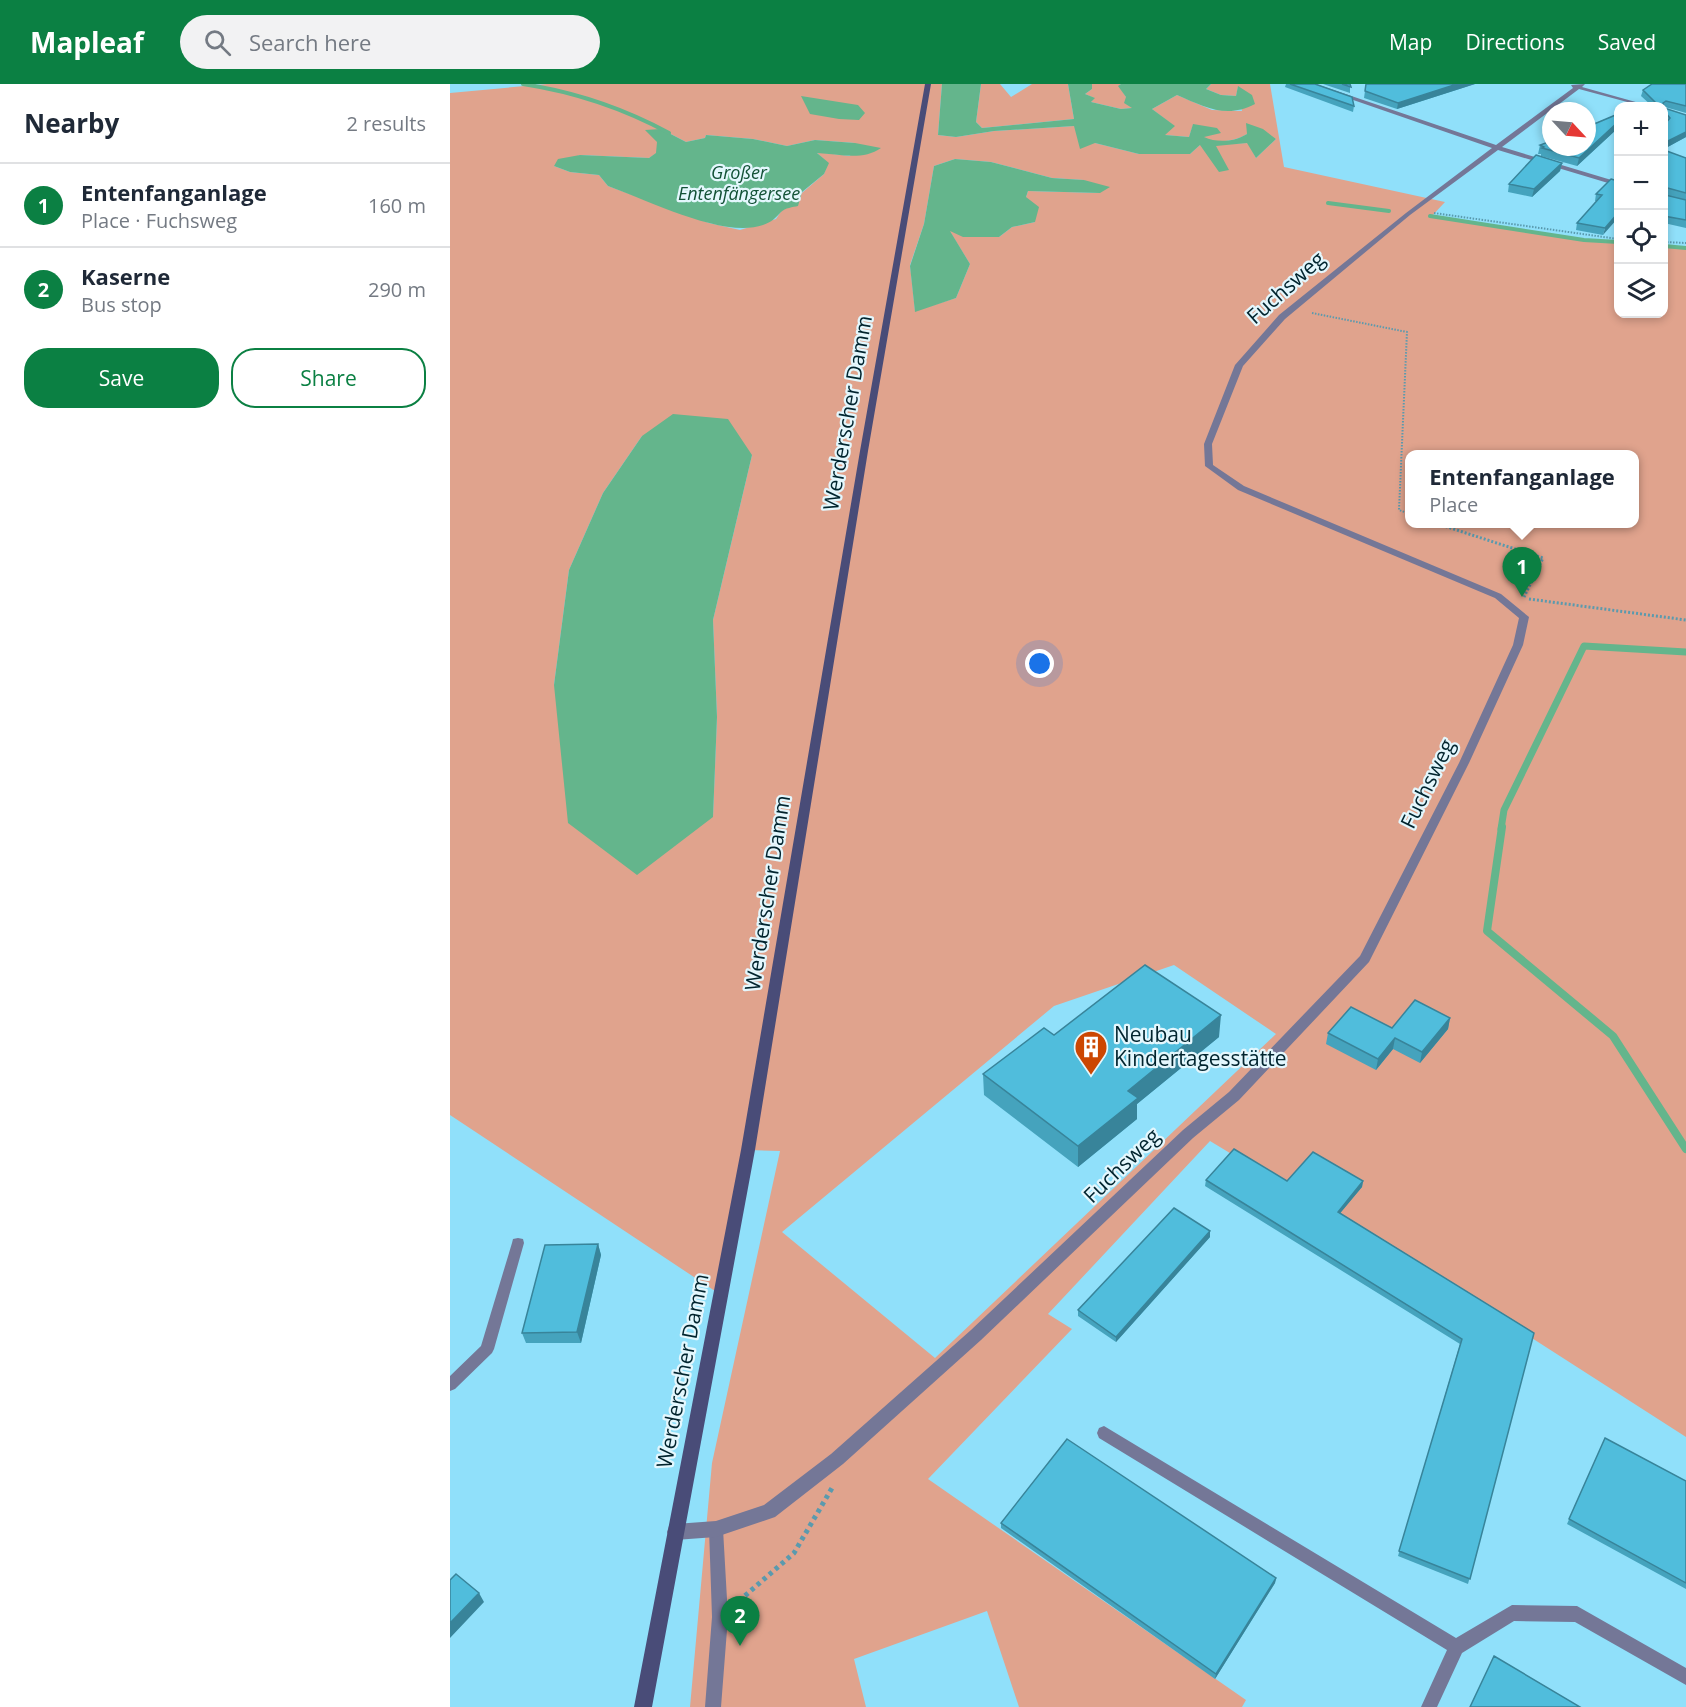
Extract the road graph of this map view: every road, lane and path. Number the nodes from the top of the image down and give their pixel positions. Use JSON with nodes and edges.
{"nodes":[{"id":1,"x":928,"y":84,"type":"edge"},
{"id":2,"x":1310,"y":84,"type":"edge"},
{"id":3,"x":1566,"y":84,"type":"edge"},
{"id":4,"x":1579,"y":86,"type":"edge"},
{"id":5,"x":1633,"y":102,"type":"edge"},
{"id":6,"x":1495,"y":147,"type":"junction"},
{"id":7,"x":1614,"y":183,"type":"edge"},
{"id":8,"x":1413,"y":210,"type":"junction"},
{"id":9,"x":1614,"y":238,"type":"edge"},
{"id":10,"x":1668,"y":242,"type":"edge"},
{"id":11,"x":1686,"y":243,"type":"edge"},
{"id":12,"x":1292,"y":309,"type":"junction"},
{"id":13,"x":1405,"y":512,"type":"edge"},
{"id":14,"x":1450,"y":528,"type":"edge"},
{"id":15,"x":1498,"y":596,"type":"junction"},
{"id":16,"x":1524,"y":598,"type":"junction"},
{"id":17,"x":1686,"y":620,"type":"edge"},
{"id":18,"x":518,"y":1243,"type":"dead end"},
{"id":19,"x":450,"y":1385,"type":"edge"},
{"id":20,"x":1104,"y":1433,"type":"dead end"},
{"id":21,"x":837,"y":1459,"type":"junction"},
{"id":22,"x":716,"y":1529,"type":"junction"},
{"id":23,"x":675,"y":1533,"type":"junction"},
{"id":24,"x":720,"y":1617,"type":"junction"},
{"id":25,"x":1456,"y":1647,"type":"junction"},
{"id":26,"x":1686,"y":1677,"type":"edge"},
{"id":27,"x":643,"y":1707,"type":"edge"},
{"id":28,"x":712,"y":1707,"type":"edge"},
{"id":29,"x":1429,"y":1707,"type":"edge"}],
"edges":[{"from":1,"to":23,"type":"street","name":"Werderscher Damm"},
{"from":2,"to":6,"type":"street"},
{"from":3,"to":4,"type":"street"},
{"from":4,"to":5,"type":"street"},
{"from":4,"to":6,"type":"street","name":"Fuchsweg"},
{"from":6,"to":7,"type":"street"},
{"from":6,"to":8,"type":"street","name":"Fuchsweg"},
{"from":8,"to":9,"type":"path"},
{"from":8,"to":12,"type":"street","name":"Fuchsweg"},
{"from":10,"to":11,"type":"path"},
{"from":12,"to":13,"type":"path"},
{"from":12,"to":15,"type":"street","name":"Fuchsweg"},
{"from":14,"to":16,"type":"path"},
{"from":15,"to":16,"type":"path"},
{"from":15,"to":21,"type":"street","name":"Fuchsweg"},
{"from":16,"to":17,"type":"path"},
{"from":18,"to":19,"type":"lane"},
{"from":20,"to":25,"type":"lane"},
{"from":21,"to":22,"type":"street","name":"Fuchsweg"},
{"from":21,"to":24,"type":"path"},
{"from":22,"to":23,"type":"street","name":"Fuchsweg"},
{"from":22,"to":24,"type":"lane"},
{"from":23,"to":27,"type":"street","name":"Werderscher Damm"},
{"from":24,"to":28,"type":"lane"},
{"from":25,"to":26,"type":"lane"},
{"from":25,"to":29,"type":"lane"}]}
